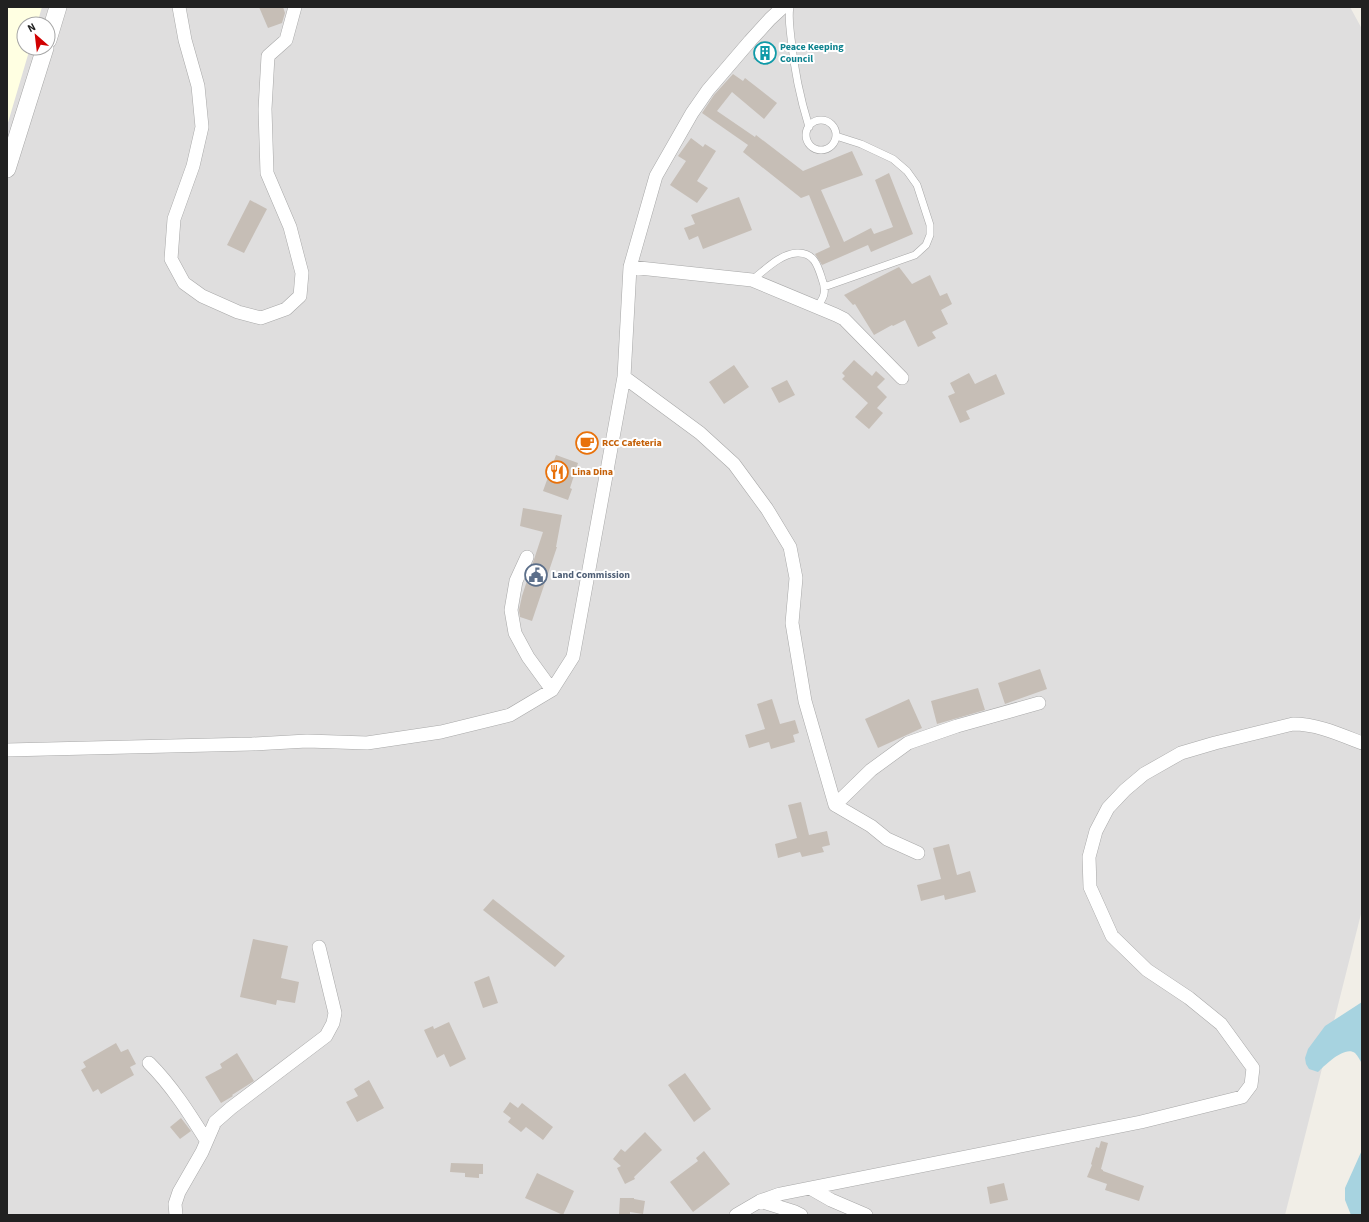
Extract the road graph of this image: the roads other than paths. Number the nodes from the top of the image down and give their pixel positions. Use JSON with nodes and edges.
{"nodes":[{"id":1,"x":178,"y":7,"type":"edge"},
{"id":2,"x":295,"y":7,"type":"edge"},
{"id":3,"x":783,"y":7,"type":"edge"},
{"id":4,"x":790,"y":7,"type":"edge"},
{"id":5,"x":42,"y":56,"type":"edge"},
{"id":6,"x":808,"y":127,"type":"junction"},
{"id":7,"x":836,"y":136,"type":"junction"},
{"id":8,"x":7,"y":169,"type":"edge"},
{"id":9,"x":630,"y":267,"type":"junction"},
{"id":10,"x":752,"y":280,"type":"junction"},
{"id":11,"x":824,"y":287,"type":"junction"},
{"id":12,"x":817,"y":308,"type":"junction"},
{"id":13,"x":624,"y":377,"type":"junction"},
{"id":14,"x":902,"y":378,"type":"dead end"},
{"id":15,"x":527,"y":557,"type":"dead end"},
{"id":16,"x":552,"y":690,"type":"junction"},
{"id":17,"x":1039,"y":703,"type":"dead end"},
{"id":18,"x":1362,"y":743,"type":"edge"},
{"id":19,"x":7,"y":750,"type":"edge"},
{"id":20,"x":835,"y":805,"type":"junction"},
{"id":21,"x":918,"y":853,"type":"dead end"},
{"id":22,"x":319,"y":947,"type":"dead end"},
{"id":23,"x":148,"y":1063,"type":"dead end"},
{"id":24,"x":206,"y":1140,"type":"junction"},
{"id":25,"x":810,"y":1188,"type":"junction"},
{"id":26,"x":760,"y":1201,"type":"junction"},
{"id":27,"x":176,"y":1215,"type":"edge"},
{"id":28,"x":736,"y":1215,"type":"edge"},
{"id":29,"x":801,"y":1215,"type":"edge"},
{"id":30,"x":866,"y":1215,"type":"edge"}],
"edges":[{"from":1,"to":2,"type":"street"},
{"from":3,"to":9,"type":"street"},
{"from":4,"to":6,"type":"lane"},
{"from":5,"to":8,"type":"street"},
{"from":6,"to":7,"type":"lane"},
{"from":6,"to":7,"type":"lane"},
{"from":7,"to":11,"type":"lane"},
{"from":9,"to":10,"type":"street"},
{"from":9,"to":13,"type":"street"},
{"from":10,"to":11,"type":"lane"},
{"from":10,"to":12,"type":"street"},
{"from":11,"to":12,"type":"lane"},
{"from":12,"to":14,"type":"street"},
{"from":13,"to":16,"type":"street"},
{"from":13,"to":20,"type":"street"},
{"from":15,"to":16,"type":"street"},
{"from":16,"to":19,"type":"street"},
{"from":17,"to":20,"type":"street"},
{"from":18,"to":25,"type":"street"},
{"from":20,"to":21,"type":"street"},
{"from":22,"to":24,"type":"street"},
{"from":23,"to":24,"type":"street"},
{"from":24,"to":27,"type":"street"},
{"from":25,"to":26,"type":"street"},
{"from":25,"to":30,"type":"street"},
{"from":26,"to":28,"type":"street"},
{"from":26,"to":29,"type":"street"}]}
